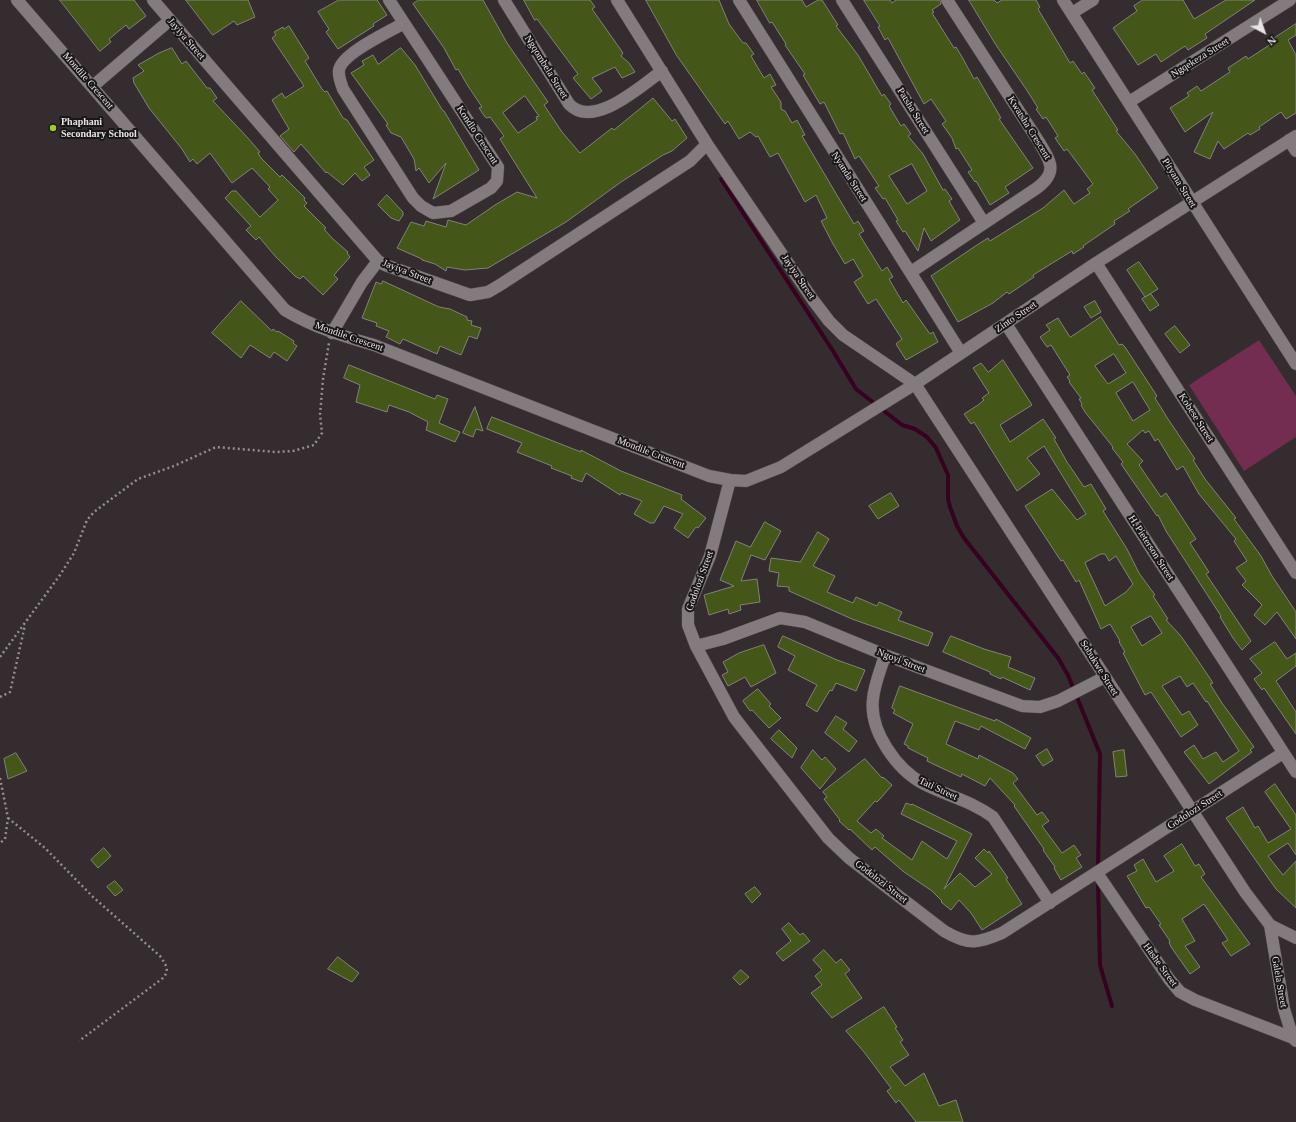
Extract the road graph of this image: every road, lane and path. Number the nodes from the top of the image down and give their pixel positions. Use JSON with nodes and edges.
{"nodes":[{"id":1,"x":17,"y":0,"type":"edge"},
{"id":2,"x":153,"y":0,"type":"edge"},
{"id":3,"x":389,"y":0,"type":"edge"},
{"id":4,"x":504,"y":0,"type":"edge"},
{"id":5,"x":617,"y":0,"type":"edge"},
{"id":6,"x":739,"y":0,"type":"edge"},
{"id":7,"x":842,"y":0,"type":"edge"},
{"id":8,"x":947,"y":0,"type":"edge"},
{"id":9,"x":1063,"y":0,"type":"edge"},
{"id":10,"x":1093,"y":0,"type":"edge"},
{"id":11,"x":1290,"y":0,"type":"edge"},
{"id":12,"x":1072,"y":14,"type":"junction"},
{"id":13,"x":170,"y":20,"type":"junction"},
{"id":14,"x":404,"y":23,"type":"junction"},
{"id":15,"x":662,"y":71,"type":"junction"},
{"id":16,"x":93,"y":86,"type":"junction"},
{"id":17,"x":1129,"y":102,"type":"junction"},
{"id":18,"x":1292,"y":138,"type":"edge"},
{"id":19,"x":707,"y":144,"type":"junction"},
{"id":20,"x":1296,"y":152,"type":"edge"},
{"id":21,"x":1191,"y":202,"type":"junction"},
{"id":22,"x":984,"y":223,"type":"junction"},
{"id":23,"x":378,"y":261,"type":"junction"},
{"id":24,"x":1096,"y":263,"type":"junction"},
{"id":25,"x":911,"y":272,"type":"junction"},
{"id":26,"x":1006,"y":324,"type":"junction"},
{"id":27,"x":332,"y":333,"type":"junction"},
{"id":28,"x":961,"y":353,"type":"junction"},
{"id":29,"x":1296,"y":364,"type":"edge"},
{"id":30,"x":915,"y":384,"type":"junction"},
{"id":31,"x":730,"y":480,"type":"junction"},
{"id":32,"x":1296,"y":573,"type":"edge"},
{"id":33,"x":26,"y":622,"type":"junction"},
{"id":34,"x":696,"y":646,"type":"junction"},
{"id":35,"x":885,"y":655,"type":"junction"},
{"id":36,"x":0,"y":657,"type":"edge"},
{"id":37,"x":1105,"y":677,"type":"junction"},
{"id":38,"x":0,"y":697,"type":"edge"},
{"id":39,"x":1283,"y":753,"type":"junction"},
{"id":40,"x":1296,"y":772,"type":"edge"},
{"id":41,"x":0,"y":778,"type":"edge"},
{"id":42,"x":1192,"y":812,"type":"junction"},
{"id":43,"x":8,"y":818,"type":"junction"},
{"id":44,"x":0,"y":843,"type":"edge"},
{"id":45,"x":1096,"y":873,"type":"junction"},
{"id":46,"x":1050,"y":903,"type":"junction"},
{"id":47,"x":1270,"y":925,"type":"junction"},
{"id":48,"x":1296,"y":938,"type":"edge"},
{"id":49,"x":1295,"y":1039,"type":"edge"},
{"id":50,"x":79,"y":1041,"type":"dead end"}],
"edges":[{"from":1,"to":16,"type":"street","name":"Mondile Crescent"},
{"from":2,"to":13,"type":"street","name":"Jayiya Street"},
{"from":3,"to":14,"type":"street","name":"Kondlo Crescent"},
{"from":4,"to":15,"type":"street","name":"Ngqombela Street"},
{"from":5,"to":15,"type":"street","name":"Jayiya Street"},
{"from":6,"to":25,"type":"street","name":"Nyanda Street"},
{"from":7,"to":22,"type":"street","name":"Patsha Street"},
{"from":8,"to":22,"type":"street","name":"Kwatsha Crescent"},
{"from":9,"to":12,"type":"street","name":"Pityana Street"},
{"from":10,"to":12,"type":"street"},
{"from":11,"to":17,"type":"street","name":"Ngqekeza Street"},
{"from":12,"to":17,"type":"street","name":"Pityana Street"},
{"from":13,"to":16,"type":"street"},
{"from":13,"to":23,"type":"street","name":"Jayiya Street"},
{"from":14,"to":14,"type":"street","name":"Kondlo Crescent"},
{"from":15,"to":19,"type":"street","name":"Jayiya Street"},
{"from":16,"to":27,"type":"street","name":"Mondile Crescent"},
{"from":17,"to":21,"type":"street","name":"Pityana Street"},
{"from":18,"to":20,"type":"street"},
{"from":18,"to":21,"type":"street","name":"Zinto Street"},
{"from":19,"to":23,"type":"street","name":"Jayiya Street"},
{"from":19,"to":30,"type":"street","name":"Jayiya Street"},
{"from":21,"to":24,"type":"street","name":"Zinto Street"},
{"from":21,"to":29,"type":"street","name":"Pityana Street"},
{"from":22,"to":25,"type":"street","name":"Kwatsha Crescent"},
{"from":23,"to":27,"type":"street"},
{"from":24,"to":26,"type":"street","name":"Zinto Street"},
{"from":24,"to":32,"type":"street","name":"Kobese Street"},
{"from":25,"to":28,"type":"street","name":"Nyanda Street"},
{"from":26,"to":28,"type":"street","name":"Zinto Street"},
{"from":26,"to":39,"type":"street","name":"H. Pieterson Street"},
{"from":27,"to":31,"type":"street","name":"Mondile Crescent"},
{"from":27,"to":33,"type":"path"},
{"from":28,"to":30,"type":"street","name":"Zinto Street"},
{"from":30,"to":31,"type":"street","name":"Zinto Street"},
{"from":30,"to":37,"type":"street","name":"Sobukwe Street"},
{"from":31,"to":34,"type":"street","name":"Godolozi Street"},
{"from":33,"to":36,"type":"path"},
{"from":33,"to":38,"type":"path"},
{"from":34,"to":35,"type":"street","name":"Ngoyi Street"},
{"from":34,"to":46,"type":"street","name":"Godolozi Street"},
{"from":35,"to":37,"type":"street","name":"Ngoyi Street"},
{"from":35,"to":46,"type":"street","name":"Tati Street"},
{"from":37,"to":42,"type":"street","name":"Sobukwe Street"},
{"from":39,"to":40,"type":"street","name":"H. Pieterson Street"},
{"from":39,"to":42,"type":"street","name":"Godolozi Street"},
{"from":41,"to":43,"type":"path"},
{"from":42,"to":45,"type":"street","name":"Godolozi Street"},
{"from":42,"to":47,"type":"street","name":"Sobukwe Street"},
{"from":43,"to":44,"type":"path"},
{"from":43,"to":50,"type":"path"},
{"from":45,"to":46,"type":"street","name":"Godolozi Street"},
{"from":45,"to":49,"type":"street","name":"Hashe Street"},
{"from":47,"to":48,"type":"street","name":"Sobukwe Street"},
{"from":47,"to":49,"type":"street","name":"Galela Street"}]}
